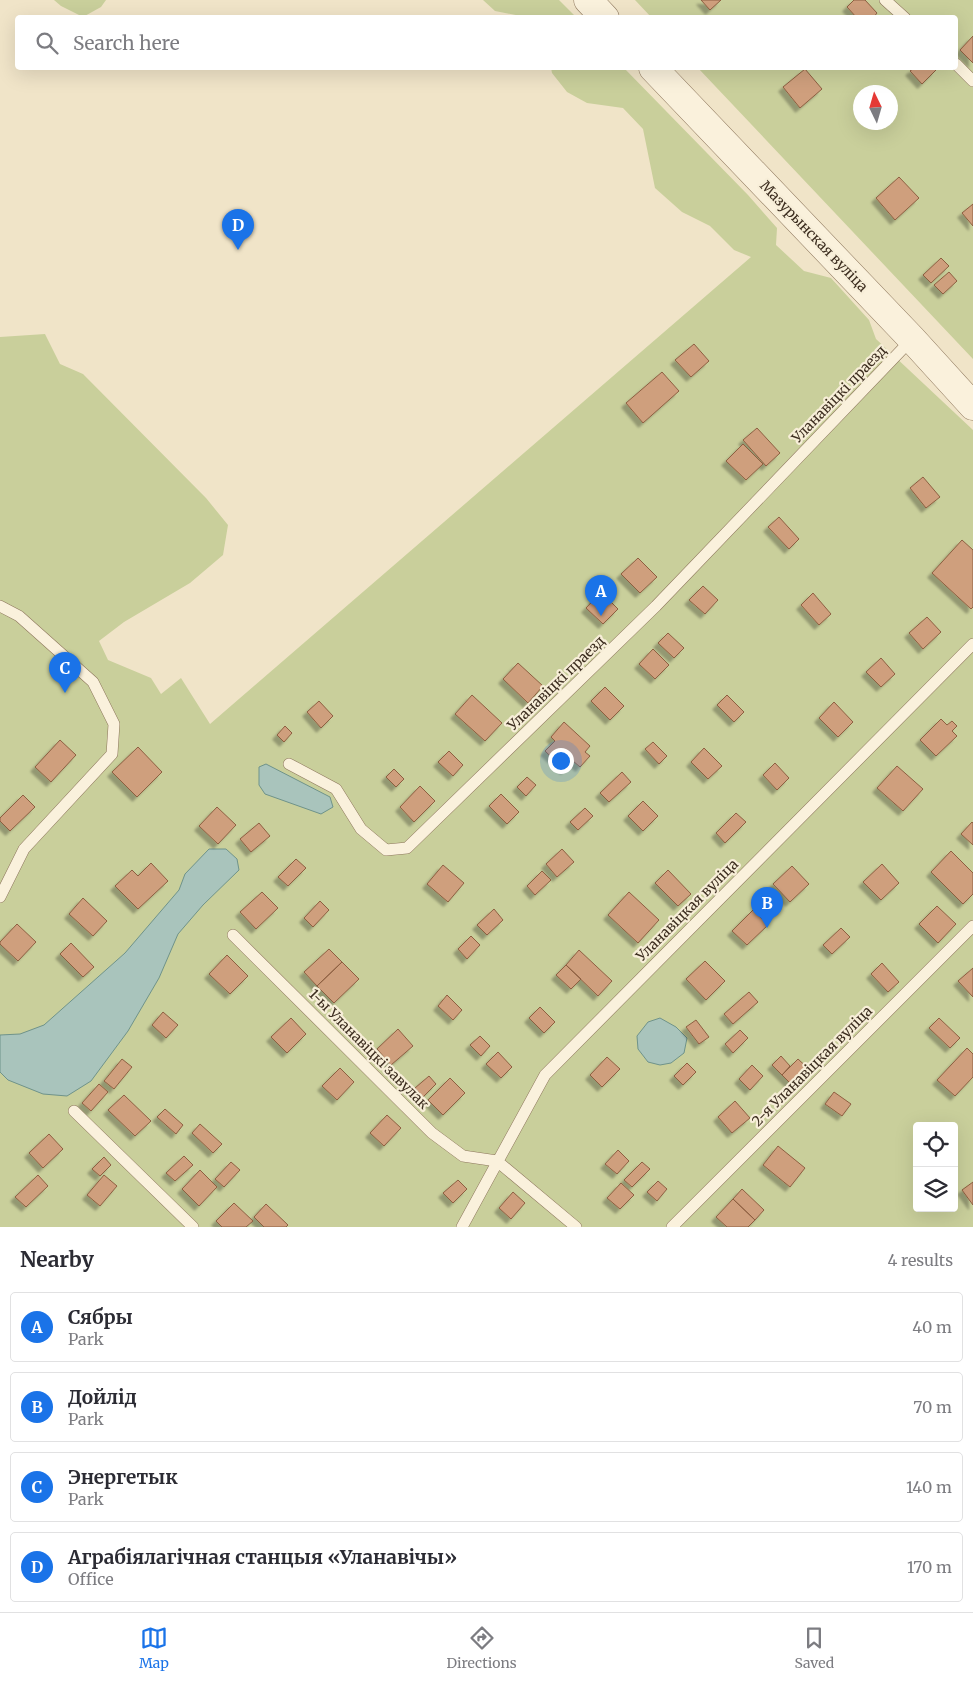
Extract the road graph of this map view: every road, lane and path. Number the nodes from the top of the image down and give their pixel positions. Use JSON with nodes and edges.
{"nodes":[{"id":1,"x":588,"y":0,"type":"edge"},
{"id":2,"x":885,"y":0,"type":"edge"},
{"id":3,"x":602,"y":15,"type":"edge"},
{"id":4,"x":902,"y":15,"type":"edge"},
{"id":5,"x":958,"y":66,"type":"edge"},
{"id":6,"x":655,"y":70,"type":"edge"},
{"id":7,"x":973,"y":81,"type":"edge"},
{"id":8,"x":912,"y":339,"type":"junction"},
{"id":9,"x":973,"y":406,"type":"edge"},
{"id":10,"x":0,"y":606,"type":"edge"},
{"id":11,"x":973,"y":644,"type":"edge"},
{"id":12,"x":289,"y":764,"type":"dead end"},
{"id":13,"x":0,"y":897,"type":"edge"},
{"id":14,"x":973,"y":926,"type":"edge"},
{"id":15,"x":232,"y":934,"type":"dead end"},
{"id":16,"x":74,"y":1111,"type":"dead end"},
{"id":17,"x":497,"y":1161,"type":"junction"},
{"id":18,"x":193,"y":1227,"type":"edge"},
{"id":19,"x":462,"y":1227,"type":"edge"},
{"id":20,"x":576,"y":1227,"type":"edge"},
{"id":21,"x":672,"y":1227,"type":"edge"}],
"edges":[{"from":1,"to":3,"type":"street"},
{"from":2,"to":4,"type":"lane"},
{"from":5,"to":7,"type":"lane"},
{"from":6,"to":8,"type":"street","name":"Мазурынская вуліца"},
{"from":8,"to":9,"type":"street","name":"Мазурынская вуліца"},
{"from":8,"to":12,"type":"lane","name":"Уланавіцкі праезд"},
{"from":10,"to":13,"type":"lane"},
{"from":11,"to":17,"type":"lane","name":"Уланавіцкая вуліца"},
{"from":14,"to":21,"type":"lane","name":"2-я Уланавіцкая вуліца"},
{"from":15,"to":17,"type":"lane","name":"1-ы Уланавіцкі завулак"},
{"from":16,"to":18,"type":"lane"},
{"from":17,"to":19,"type":"lane","name":"Уланавіцкая вуліца"},
{"from":17,"to":20,"type":"lane"}]}
